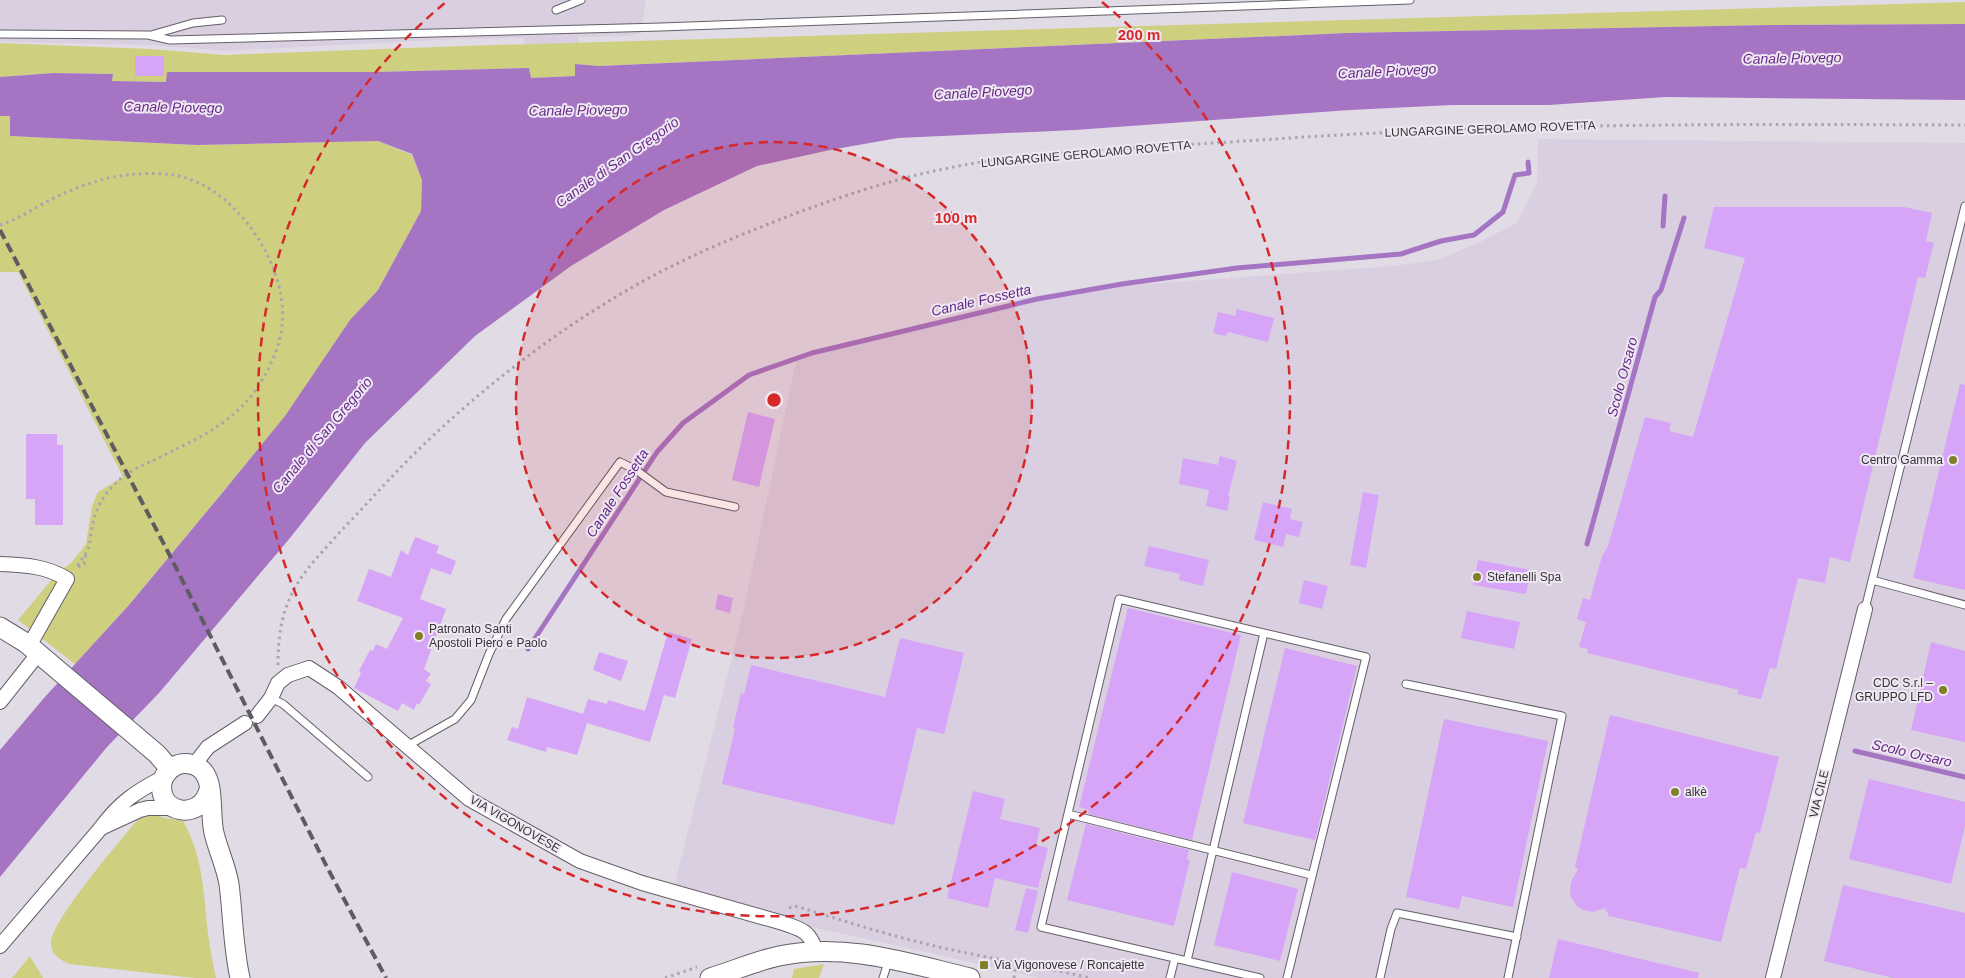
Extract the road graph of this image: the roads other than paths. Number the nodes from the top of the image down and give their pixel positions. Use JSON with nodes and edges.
{"nodes":[{"id":1,"x":581,"y":0,"type":"edge"},
{"id":2,"x":1410,"y":0,"type":"edge"},
{"id":3,"x":556,"y":10,"type":"dead end"},
{"id":4,"x":222,"y":20,"type":"dead end"},
{"id":5,"x":0,"y":34,"type":"edge"},
{"id":6,"x":148,"y":35,"type":"junction"},
{"id":7,"x":1965,"y":206,"type":"edge"},
{"id":8,"x":735,"y":507,"type":"dead end"},
{"id":9,"x":0,"y":564,"type":"edge"},
{"id":10,"x":1872,"y":580,"type":"junction"},
{"id":11,"x":1965,"y":605,"type":"edge"},
{"id":12,"x":1865,"y":609,"type":"joint"},
{"id":13,"x":0,"y":627,"type":"edge"},
{"id":14,"x":1264,"y":633,"type":"junction"},
{"id":15,"x":36,"y":652,"type":"junction"},
{"id":16,"x":1406,"y":684,"type":"dead end"},
{"id":17,"x":272,"y":698,"type":"junction"},
{"id":18,"x":0,"y":702,"type":"edge"},
{"id":19,"x":407,"y":746,"type":"junction"},
{"id":20,"x":194,"y":765,"type":"junction"},
{"id":21,"x":167,"y":773,"type":"junction"},
{"id":22,"x":368,"y":777,"type":"dead end"},
{"id":23,"x":209,"y":790,"type":"junction"},
{"id":24,"x":180,"y":810,"type":"junction"},
{"id":25,"x":1068,"y":814,"type":"junction"},
{"id":26,"x":100,"y":829,"type":"junction"},
{"id":27,"x":214,"y":834,"type":"junction"},
{"id":28,"x":1213,"y":851,"type":"junction"},
{"id":29,"x":1311,"y":874,"type":"junction"},
{"id":30,"x":1516,"y":937,"type":"junction"},
{"id":31,"x":0,"y":946,"type":"edge"},
{"id":32,"x":816,"y":951,"type":"junction"},
{"id":33,"x":1175,"y":958,"type":"junction"},
{"id":34,"x":889,"y":959,"type":"junction"},
{"id":35,"x":1187,"y":961,"type":"junction"},
{"id":36,"x":240,"y":978,"type":"edge"},
{"id":37,"x":710,"y":978,"type":"edge"},
{"id":38,"x":883,"y":978,"type":"edge"},
{"id":39,"x":970,"y":978,"type":"edge"},
{"id":40,"x":1170,"y":978,"type":"edge"},
{"id":41,"x":1260,"y":978,"type":"edge"},
{"id":42,"x":1287,"y":978,"type":"edge"},
{"id":43,"x":1380,"y":978,"type":"edge"},
{"id":44,"x":1508,"y":978,"type":"edge"},
{"id":45,"x":1773,"y":978,"type":"edge"}],
"edges":[{"from":1,"to":3,"type":"lane"},
{"from":2,"to":6,"type":"lane"},
{"from":4,"to":6,"type":"lane"},
{"from":5,"to":6,"type":"lane"},
{"from":7,"to":10,"type":"lane"},
{"from":8,"to":19,"type":"lane"},
{"from":9,"to":15,"type":"street"},
{"from":10,"to":11,"type":"lane"},
{"from":10,"to":12,"type":"lane"},
{"from":12,"to":45,"type":"street","name":"VIA CILE"},
{"from":13,"to":15,"type":"main road"},
{"from":14,"to":25,"type":"lane"},
{"from":14,"to":28,"type":"lane"},
{"from":14,"to":29,"type":"lane"},
{"from":15,"to":18,"type":"street"},
{"from":15,"to":21,"type":"main road"},
{"from":16,"to":30,"type":"lane"},
{"from":17,"to":19,"type":"street","name":"VIA VIGONOVESE"},
{"from":17,"to":20,"type":"street"},
{"from":17,"to":22,"type":"lane"},
{"from":19,"to":32,"type":"street","name":"VIA VIGONOVESE"},
{"from":20,"to":21,"type":"main road"},
{"from":20,"to":23,"type":"main road"},
{"from":21,"to":24,"type":"main road"},
{"from":21,"to":26,"type":"street"},
{"from":23,"to":24,"type":"main road"},
{"from":23,"to":27,"type":"main road"},
{"from":24,"to":26,"type":"street"},
{"from":24,"to":27,"type":"main road"},
{"from":25,"to":28,"type":"lane"},
{"from":25,"to":33,"type":"lane"},
{"from":26,"to":31,"type":"street"},
{"from":27,"to":36,"type":"main road"},
{"from":28,"to":29,"type":"lane"},
{"from":28,"to":35,"type":"lane"},
{"from":29,"to":42,"type":"lane"},
{"from":30,"to":43,"type":"lane"},
{"from":30,"to":44,"type":"lane"},
{"from":32,"to":34,"type":"main road"},
{"from":32,"to":37,"type":"main road"},
{"from":33,"to":35,"type":"lane"},
{"from":33,"to":40,"type":"lane"},
{"from":34,"to":38,"type":"lane"},
{"from":34,"to":39,"type":"main road"},
{"from":35,"to":41,"type":"lane"}]}
